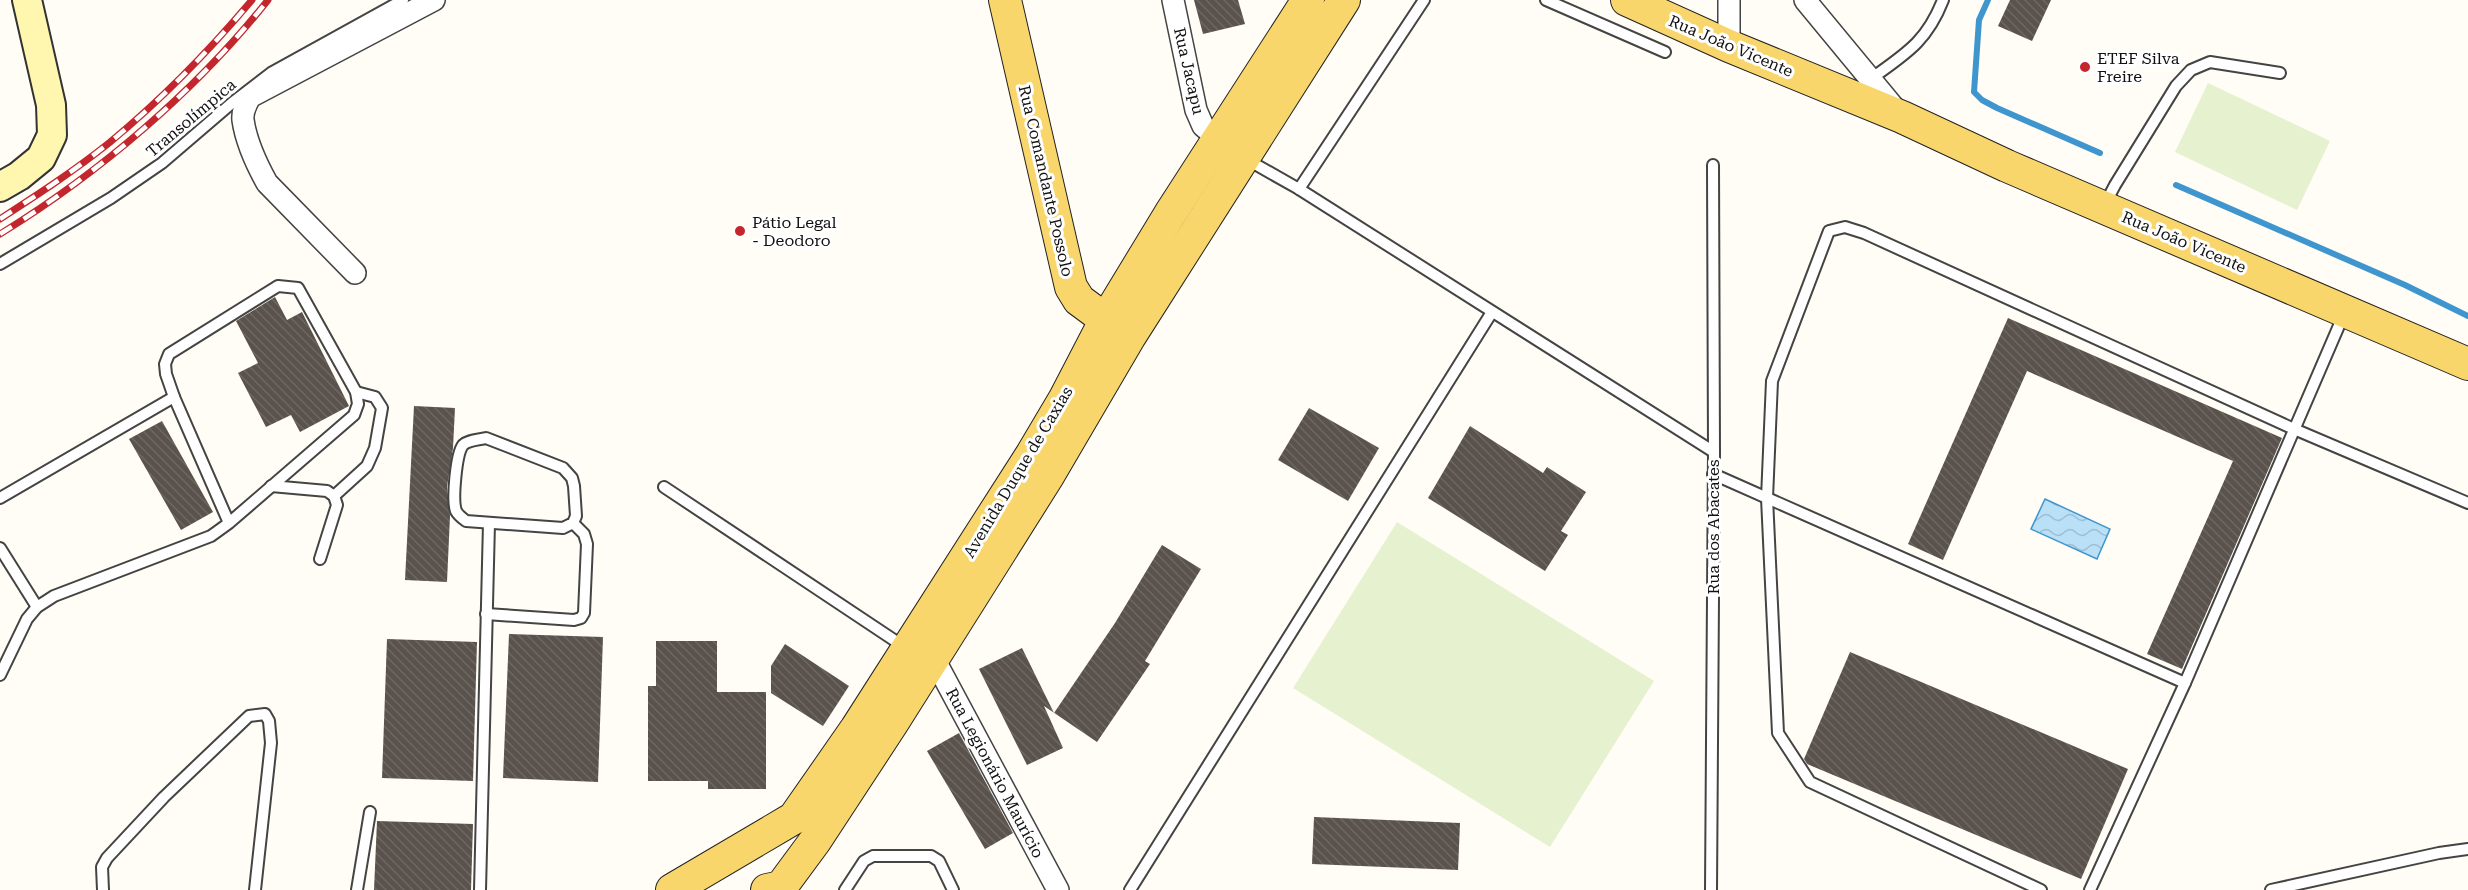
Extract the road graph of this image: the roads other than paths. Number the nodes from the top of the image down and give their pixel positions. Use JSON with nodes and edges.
{"nodes":[{"id":1,"x":27,"y":0,"type":"edge"},
{"id":2,"x":404,"y":0,"type":"edge"},
{"id":3,"x":434,"y":0,"type":"edge"},
{"id":4,"x":1005,"y":0,"type":"edge"},
{"id":5,"x":1173,"y":0,"type":"edge"},
{"id":6,"x":1424,"y":0,"type":"edge"},
{"id":7,"x":1546,"y":0,"type":"edge"},
{"id":8,"x":1627,"y":0,"type":"edge"},
{"id":9,"x":1729,"y":0,"type":"edge"},
{"id":10,"x":1805,"y":0,"type":"edge"},
{"id":11,"x":1944,"y":0,"type":"edge"},
{"id":12,"x":1304,"y":2,"type":"edge"},
{"id":13,"x":1338,"y":10,"type":"edge"},
{"id":14,"x":1729,"y":46,"type":"junction"},
{"id":15,"x":1665,"y":52,"type":"dead end"},
{"id":16,"x":2280,"y":73,"type":"dead end"},
{"id":17,"x":1872,"y":78,"type":"junction"},
{"id":18,"x":1902,"y":117,"type":"junction"},
{"id":19,"x":1219,"y":141,"type":"junction"},
{"id":20,"x":1244,"y":158,"type":"junction"},
{"id":21,"x":1713,"y":165,"type":"dead end"},
{"id":22,"x":0,"y":187,"type":"edge"},
{"id":23,"x":1299,"y":189,"type":"junction"},
{"id":24,"x":2104,"y":207,"type":"junction"},
{"id":25,"x":0,"y":264,"type":"edge"},
{"id":26,"x":355,"y":273,"type":"dead end"},
{"id":27,"x":1492,"y":312,"type":"junction"},
{"id":28,"x":2345,"y":312,"type":"junction"},
{"id":29,"x":1117,"y":328,"type":"junction"},
{"id":30,"x":2468,"y":364,"type":"edge"},
{"id":31,"x":356,"y":392,"type":"junction"},
{"id":32,"x":174,"y":397,"type":"junction"},
{"id":33,"x":2294,"y":429,"type":"junction"},
{"id":34,"x":1714,"y":452,"type":"junction"},
{"id":35,"x":1713,"y":474,"type":"junction"},
{"id":36,"x":271,"y":486,"type":"junction"},
{"id":37,"x":664,"y":487,"type":"dead end"},
{"id":38,"x":334,"y":496,"type":"junction"},
{"id":39,"x":0,"y":498,"type":"edge"},
{"id":40,"x":1767,"y":498,"type":"junction"},
{"id":41,"x":2468,"y":503,"type":"edge"},
{"id":42,"x":229,"y":523,"type":"junction"},
{"id":43,"x":489,"y":523,"type":"junction"},
{"id":44,"x":573,"y":523,"type":"junction"},
{"id":45,"x":0,"y":548,"type":"edge"},
{"id":46,"x":320,"y":559,"type":"dead end"},
{"id":47,"x":37,"y":607,"type":"junction"},
{"id":48,"x":486,"y":614,"type":"junction"},
{"id":49,"x":920,"y":653,"type":"junction"},
{"id":50,"x":0,"y":675,"type":"edge"},
{"id":51,"x":2185,"y":683,"type":"junction"},
{"id":52,"x":370,"y":812,"type":"dead end"},
{"id":53,"x":794,"y":818,"type":"junction"},
{"id":54,"x":2468,"y":849,"type":"edge"},
{"id":55,"x":779,"y":889,"type":"edge"},
{"id":56,"x":103,"y":890,"type":"edge"},
{"id":57,"x":255,"y":890,"type":"edge"},
{"id":58,"x":357,"y":890,"type":"edge"},
{"id":59,"x":480,"y":890,"type":"edge"},
{"id":60,"x":672,"y":890,"type":"edge"},
{"id":61,"x":846,"y":890,"type":"edge"},
{"id":62,"x":953,"y":890,"type":"edge"},
{"id":63,"x":1058,"y":890,"type":"edge"},
{"id":64,"x":1130,"y":890,"type":"edge"},
{"id":65,"x":1711,"y":890,"type":"edge"},
{"id":66,"x":2041,"y":890,"type":"edge"},
{"id":67,"x":2090,"y":890,"type":"edge"},
{"id":68,"x":2271,"y":890,"type":"edge"}],
"edges":[{"from":1,"to":22,"type":"street"},
{"from":2,"to":25,"type":"lane","name":"Transolímpica"},
{"from":3,"to":26,"type":"street"},
{"from":4,"to":29,"type":"main road","name":"Rua Comandante Possolo"},
{"from":5,"to":19,"type":"street","name":"Rua Jacapu"},
{"from":6,"to":23,"type":"lane"},
{"from":7,"to":15,"type":"lane"},
{"from":8,"to":14,"type":"main road","name":"Rua João Vicente"},
{"from":9,"to":14,"type":"street"},
{"from":10,"to":17,"type":"street","name":"Rua João Vicente"},
{"from":11,"to":17,"type":"lane"},
{"from":12,"to":13,"type":"street"},
{"from":12,"to":19,"type":"main road","name":"Avenida Duque de Caxias"},
{"from":13,"to":20,"type":"main road","name":"Avenida Duque de Caxias"},
{"from":14,"to":18,"type":"main road","name":"Rua João Vicente"},
{"from":16,"to":24,"type":"lane"},
{"from":17,"to":18,"type":"street","name":"Rua João Vicente"},
{"from":18,"to":24,"type":"main road","name":"Rua João Vicente"},
{"from":19,"to":20,"type":"street","name":"Rua Jacapu"},
{"from":19,"to":29,"type":"main road","name":"Avenida Duque de Caxias"},
{"from":20,"to":23,"type":"lane"},
{"from":20,"to":29,"type":"main road","name":"Avenida Duque de Caxias"},
{"from":21,"to":34,"type":"lane","name":"Rua dos Abacates"},
{"from":23,"to":27,"type":"lane"},
{"from":24,"to":28,"type":"main road","name":"Rua João Vicente"},
{"from":27,"to":34,"type":"lane"},
{"from":27,"to":64,"type":"lane"},
{"from":28,"to":30,"type":"main road","name":"Rua João Vicente"},
{"from":28,"to":33,"type":"lane"},
{"from":29,"to":49,"type":"main road","name":"Avenida Duque de Caxias"},
{"from":31,"to":32,"type":"lane"},
{"from":31,"to":36,"type":"lane"},
{"from":31,"to":38,"type":"lane"},
{"from":32,"to":39,"type":"lane"},
{"from":32,"to":42,"type":"lane"},
{"from":33,"to":40,"type":"lane"},
{"from":33,"to":41,"type":"lane"},
{"from":33,"to":51,"type":"lane"},
{"from":34,"to":35,"type":"lane","name":"Rua dos Abacates"},
{"from":35,"to":40,"type":"lane"},
{"from":35,"to":65,"type":"lane","name":"Rua dos Abacates"},
{"from":36,"to":38,"type":"lane"},
{"from":36,"to":42,"type":"lane"},
{"from":37,"to":49,"type":"lane"},
{"from":38,"to":46,"type":"lane"},
{"from":40,"to":51,"type":"lane"},
{"from":40,"to":66,"type":"lane"},
{"from":42,"to":47,"type":"lane"},
{"from":43,"to":44,"type":"lane"},
{"from":43,"to":44,"type":"lane"},
{"from":43,"to":48,"type":"lane"},
{"from":44,"to":48,"type":"lane"},
{"from":45,"to":47,"type":"lane"},
{"from":47,"to":50,"type":"lane"},
{"from":48,"to":59,"type":"lane"},
{"from":49,"to":53,"type":"main road","name":"Avenida Duque de Caxias"},
{"from":49,"to":55,"type":"main road","name":"Avenida Duque de Caxias"},
{"from":49,"to":63,"type":"street","name":"Rua Legionário Maurício"},
{"from":51,"to":67,"type":"lane"},
{"from":52,"to":58,"type":"lane"},
{"from":53,"to":55,"type":"main road"},
{"from":53,"to":60,"type":"main road","name":"Avenida Duque de Caxias"},
{"from":54,"to":68,"type":"lane"},
{"from":56,"to":57,"type":"lane"},
{"from":61,"to":62,"type":"lane"}]}
